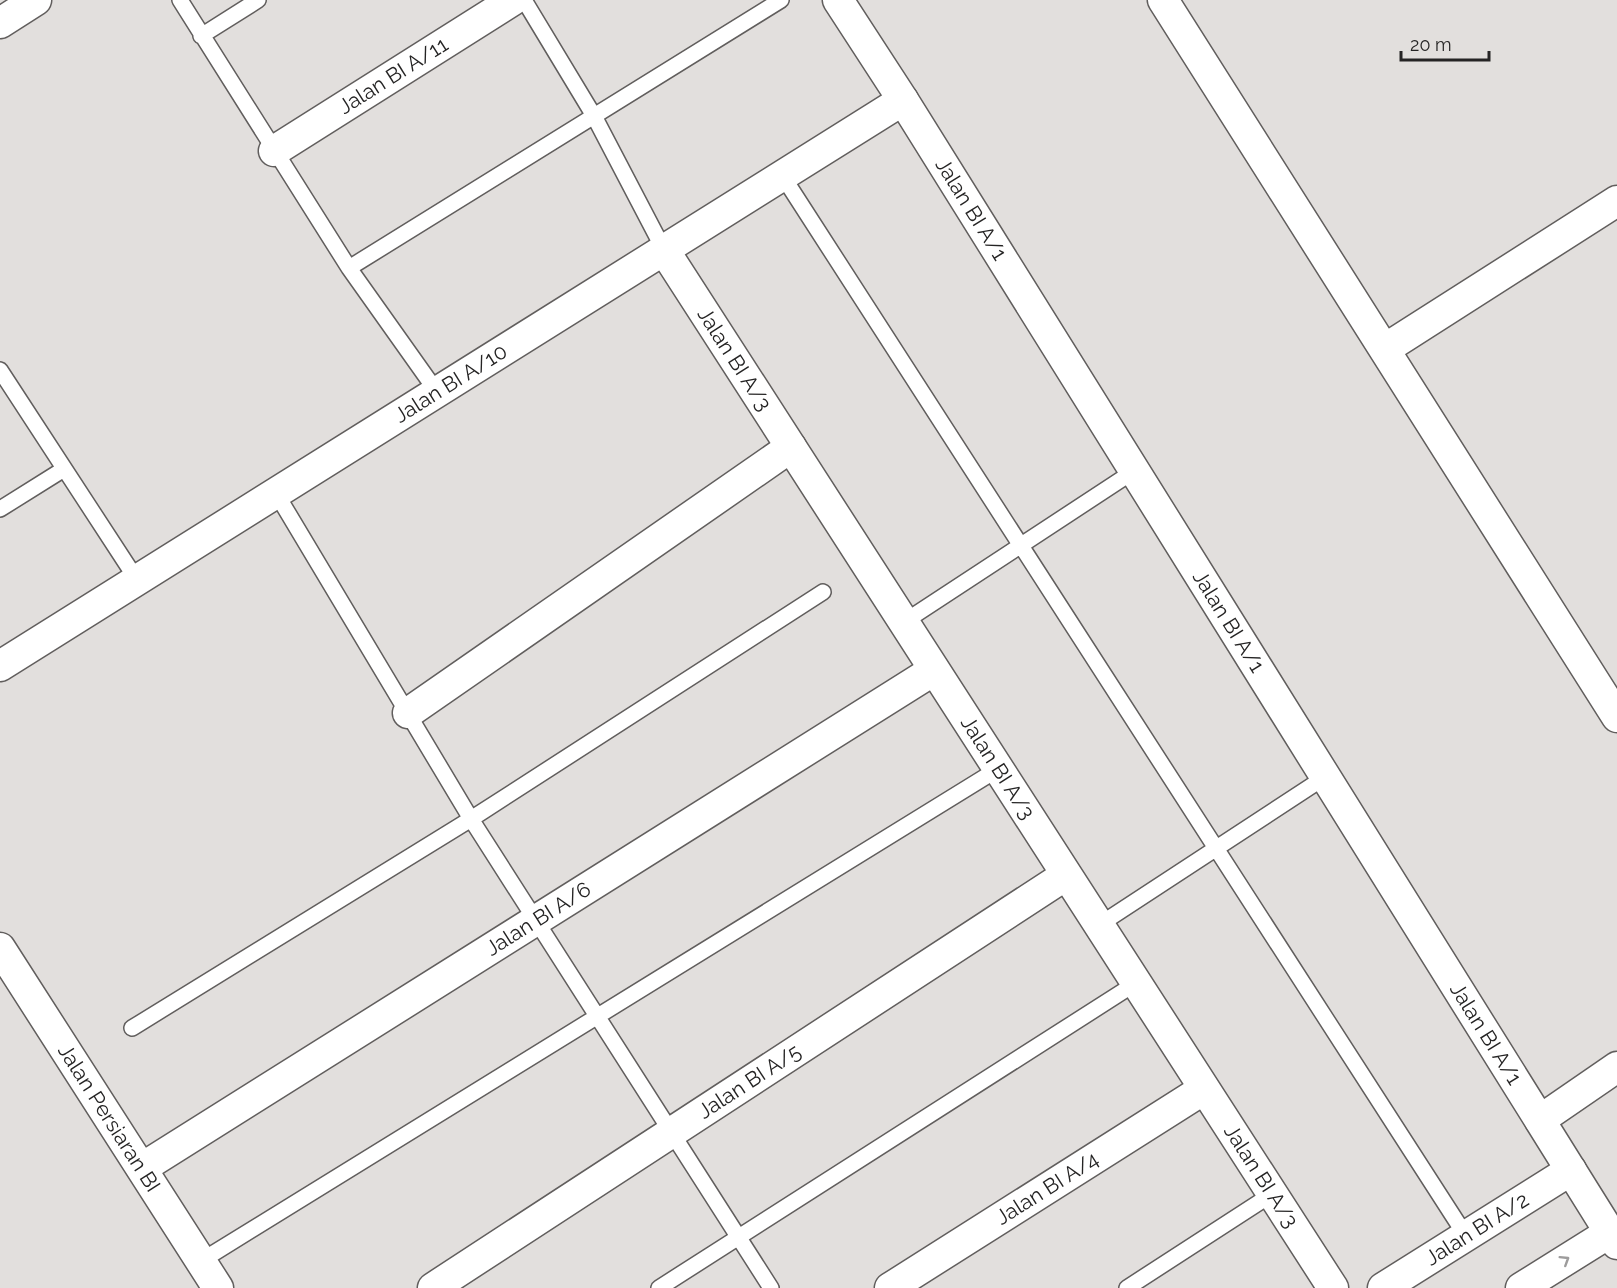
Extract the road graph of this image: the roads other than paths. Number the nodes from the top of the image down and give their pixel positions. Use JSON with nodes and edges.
{"nodes":[{"id":1,"x":36,"y":0,"type":"edge"},
{"id":2,"x":180,"y":0,"type":"edge"},
{"id":3,"x":258,"y":0,"type":"edge"},
{"id":4,"x":513,"y":0,"type":"edge"},
{"id":5,"x":524,"y":0,"type":"edge"},
{"id":6,"x":781,"y":0,"type":"edge"},
{"id":7,"x":838,"y":0,"type":"edge"},
{"id":8,"x":1163,"y":0,"type":"edge"},
{"id":9,"x":0,"y":23,"type":"edge"},
{"id":10,"x":201,"y":36,"type":"junction"},
{"id":11,"x":903,"y":100,"type":"junction"},
{"id":12,"x":594,"y":116,"type":"junction"},
{"id":13,"x":274,"y":151,"type":"junction"},
{"id":14,"x":782,"y":175,"type":"junction"},
{"id":15,"x":1617,"y":201,"type":"edge"},
{"id":16,"x":664,"y":250,"type":"junction"},
{"id":17,"x":349,"y":268,"type":"junction"},
{"id":18,"x":1385,"y":350,"type":"junction"},
{"id":19,"x":0,"y":370,"type":"edge"},
{"id":20,"x":437,"y":392,"type":"junction"},
{"id":21,"x":791,"y":447,"type":"junction"},
{"id":22,"x":64,"y":469,"type":"junction"},
{"id":23,"x":1134,"y":471,"type":"junction"},
{"id":24,"x":276,"y":493,"type":"junction"},
{"id":25,"x":0,"y":509,"type":"edge"},
{"id":26,"x":1021,"y":545,"type":"junction"},
{"id":27,"x":137,"y":580,"type":"junction"},
{"id":28,"x":823,"y":592,"type":"dead end"},
{"id":29,"x":904,"y":622,"type":"junction"},
{"id":30,"x":0,"y":666,"type":"edge"},
{"id":31,"x":934,"y":669,"type":"junction"},
{"id":32,"x":408,"y":713,"type":"junction"},
{"id":33,"x":1617,"y":717,"type":"edge"},
{"id":34,"x":999,"y":769,"type":"junction"},
{"id":35,"x":1325,"y":777,"type":"junction"},
{"id":36,"x":471,"y":819,"type":"junction"},
{"id":37,"x":1216,"y":849,"type":"junction"},
{"id":38,"x":1066,"y":875,"type":"junction"},
{"id":39,"x":536,"y":921,"type":"junction"},
{"id":40,"x":1099,"y":925,"type":"junction"},
{"id":41,"x":0,"y":948,"type":"edge"},
{"id":42,"x":1136,"y":983,"type":"junction"},
{"id":43,"x":598,"y":1017,"type":"junction"},
{"id":44,"x":132,"y":1028,"type":"dead end"},
{"id":45,"x":1617,"y":1067,"type":"edge"},
{"id":46,"x":1204,"y":1089,"type":"junction"},
{"id":47,"x":1540,"y":1120,"type":"junction"},
{"id":48,"x":672,"y":1132,"type":"junction"},
{"id":49,"x":141,"y":1168,"type":"junction"},
{"id":50,"x":1571,"y":1170,"type":"junction"},
{"id":51,"x":1272,"y":1194,"type":"junction"},
{"id":52,"x":1466,"y":1236,"type":"junction"},
{"id":53,"x":739,"y":1237,"type":"junction"},
{"id":54,"x":1613,"y":1238,"type":"edge"},
{"id":55,"x":201,"y":1261,"type":"junction"},
{"id":56,"x":218,"y":1288,"type":"edge"},
{"id":57,"x":433,"y":1288,"type":"edge"},
{"id":58,"x":659,"y":1288,"type":"edge"},
{"id":59,"x":771,"y":1288,"type":"edge"},
{"id":60,"x":890,"y":1288,"type":"edge"},
{"id":61,"x":1127,"y":1288,"type":"edge"},
{"id":62,"x":1333,"y":1288,"type":"edge"},
{"id":63,"x":1383,"y":1288,"type":"edge"},
{"id":64,"x":1521,"y":1288,"type":"edge"}],
"edges":[{"from":1,"to":9,"type":"street"},
{"from":2,"to":10,"type":"lane"},
{"from":3,"to":10,"type":"lane"},
{"from":4,"to":13,"type":"street","name":"Jalan BI A/11"},
{"from":5,"to":12,"type":"lane"},
{"from":6,"to":12,"type":"lane"},
{"from":7,"to":11,"type":"street","name":"Jalan BI A/1"},
{"from":8,"to":18,"type":"street"},
{"from":10,"to":13,"type":"lane"},
{"from":11,"to":14,"type":"street","name":"Jalan BI A/10"},
{"from":11,"to":23,"type":"street","name":"Jalan BI A/1"},
{"from":12,"to":16,"type":"lane"},
{"from":12,"to":17,"type":"lane"},
{"from":13,"to":17,"type":"lane"},
{"from":14,"to":16,"type":"street","name":"Jalan BI A/10"},
{"from":14,"to":26,"type":"lane"},
{"from":15,"to":18,"type":"street"},
{"from":16,"to":20,"type":"street","name":"Jalan BI A/10"},
{"from":16,"to":21,"type":"street","name":"Jalan BI A/3"},
{"from":17,"to":20,"type":"lane"},
{"from":18,"to":33,"type":"street"},
{"from":19,"to":22,"type":"lane"},
{"from":20,"to":24,"type":"street","name":"Jalan BI A/10"},
{"from":21,"to":29,"type":"street","name":"Jalan BI A/3"},
{"from":21,"to":32,"type":"street"},
{"from":22,"to":25,"type":"lane"},
{"from":22,"to":27,"type":"lane"},
{"from":23,"to":26,"type":"lane"},
{"from":23,"to":35,"type":"street","name":"Jalan BI A/1"},
{"from":24,"to":27,"type":"street","name":"Jalan BI A/10"},
{"from":24,"to":32,"type":"lane"},
{"from":26,"to":29,"type":"lane"},
{"from":26,"to":37,"type":"lane"},
{"from":27,"to":30,"type":"street","name":"Jalan BI A/10"},
{"from":28,"to":36,"type":"lane"},
{"from":29,"to":31,"type":"street","name":"Jalan BI A/3"},
{"from":31,"to":34,"type":"street","name":"Jalan BI A/3"},
{"from":31,"to":39,"type":"street","name":"Jalan BI A/6"},
{"from":32,"to":36,"type":"lane"},
{"from":34,"to":38,"type":"street","name":"Jalan BI A/3"},
{"from":34,"to":43,"type":"lane"},
{"from":35,"to":37,"type":"lane"},
{"from":35,"to":47,"type":"street","name":"Jalan BI A/1"},
{"from":36,"to":39,"type":"lane"},
{"from":36,"to":44,"type":"lane"},
{"from":37,"to":40,"type":"lane"},
{"from":37,"to":52,"type":"lane"},
{"from":38,"to":40,"type":"street","name":"Jalan BI A/3"},
{"from":38,"to":48,"type":"street","name":"Jalan BI A/5"},
{"from":39,"to":43,"type":"lane"},
{"from":39,"to":49,"type":"street","name":"Jalan BI A/6"},
{"from":40,"to":42,"type":"street","name":"Jalan BI A/3"},
{"from":41,"to":49,"type":"street","name":"Jalan Persiaran BI"},
{"from":42,"to":46,"type":"street","name":"Jalan BI A/3"},
{"from":42,"to":53,"type":"lane"},
{"from":43,"to":48,"type":"lane"},
{"from":43,"to":55,"type":"lane"},
{"from":45,"to":47,"type":"street"},
{"from":46,"to":51,"type":"street","name":"Jalan BI A/3"},
{"from":46,"to":60,"type":"street","name":"Jalan BI A/4"},
{"from":47,"to":50,"type":"street","name":"Jalan BI A/1"},
{"from":48,"to":53,"type":"lane"},
{"from":48,"to":57,"type":"street","name":"Jalan BI A/5"},
{"from":49,"to":55,"type":"street","name":"Jalan Persiaran BI"},
{"from":50,"to":52,"type":"street","name":"Jalan BI A/2"},
{"from":50,"to":54,"type":"street","name":"Jalan BI A/1"},
{"from":51,"to":61,"type":"lane"},
{"from":51,"to":62,"type":"street","name":"Jalan BI A/3"},
{"from":52,"to":63,"type":"street","name":"Jalan BI A/2"},
{"from":53,"to":58,"type":"lane"},
{"from":53,"to":59,"type":"lane"},
{"from":64,"to":54,"type":"street","one_way":true},
{"from":55,"to":56,"type":"street","name":"Jalan Persiaran BI"}]}
